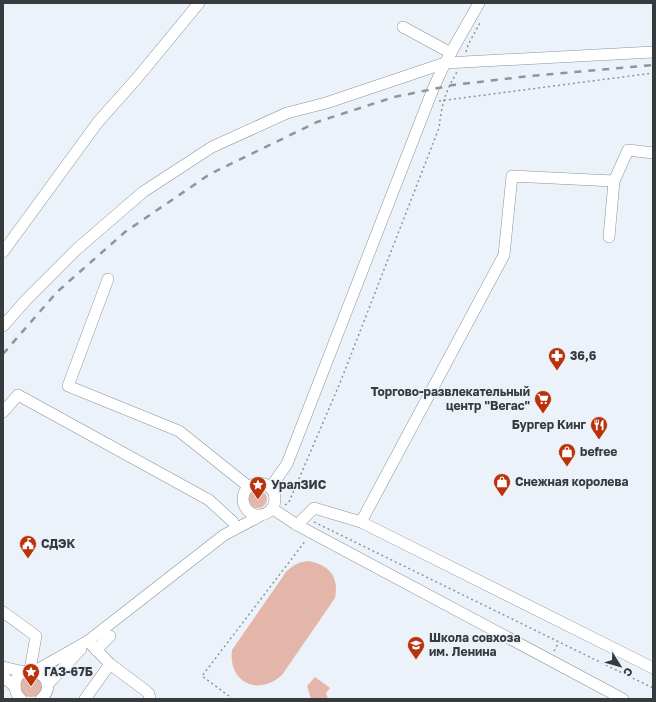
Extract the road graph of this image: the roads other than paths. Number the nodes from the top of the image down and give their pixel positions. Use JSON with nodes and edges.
{"nodes":[{"id":1,"x":198,"y":3,"type":"edge"},
{"id":2,"x":479,"y":3,"type":"edge"},
{"id":3,"x":403,"y":27,"type":"dead end"},
{"id":4,"x":653,"y":52,"type":"edge"},
{"id":5,"x":448,"y":58,"type":"junction"},
{"id":6,"x":653,"y":152,"type":"edge"},
{"id":7,"x":614,"y":181,"type":"junction"},
{"id":8,"x":609,"y":237,"type":"dead end"},
{"id":9,"x":3,"y":252,"type":"edge"},
{"id":10,"x":108,"y":279,"type":"dead end"},
{"id":11,"x":3,"y":326,"type":"edge"},
{"id":12,"x":3,"y":412,"type":"edge"},
{"id":13,"x":249,"y":487,"type":"junction"},
{"id":14,"x":270,"y":488,"type":"junction"},
{"id":15,"x":243,"y":499,"type":"junction"},
{"id":16,"x":275,"y":509,"type":"junction"},
{"id":17,"x":260,"y":516,"type":"junction"},
{"id":18,"x":301,"y":521,"type":"junction"},
{"id":19,"x":233,"y":522,"type":"junction"},
{"id":20,"x":361,"y":522,"type":"junction"},
{"id":21,"x":224,"y":534,"type":"junction"},
{"id":22,"x":3,"y":612,"type":"edge"},
{"id":23,"x":110,"y":636,"type":"dead end"},
{"id":24,"x":88,"y":641,"type":"junction"},
{"id":25,"x":96,"y":650,"type":"junction"},
{"id":26,"x":110,"y":664,"type":"junction"},
{"id":27,"x":3,"y":667,"type":"edge"},
{"id":28,"x":653,"y":668,"type":"edge"},
{"id":29,"x":30,"y":671,"type":"junction"},
{"id":30,"x":3,"y":676,"type":"edge"},
{"id":31,"x":47,"y":685,"type":"junction"},
{"id":32,"x":18,"y":695,"type":"edge"},
{"id":33,"x":41,"y":699,"type":"edge"},
{"id":34,"x":85,"y":699,"type":"edge"},
{"id":35,"x":150,"y":699,"type":"edge"},
{"id":36,"x":623,"y":699,"type":"edge"}],
"edges":[{"from":1,"to":9,"type":"street"},
{"from":2,"to":5,"type":"street"},
{"from":3,"to":5,"type":"street"},
{"from":4,"to":5,"type":"street"},
{"from":5,"to":11,"type":"street"},
{"from":5,"to":14,"type":"street"},
{"from":6,"to":7,"type":"street"},
{"from":7,"to":8,"type":"street"},
{"from":7,"to":20,"type":"street"},
{"from":10,"to":13,"type":"street"},
{"from":12,"to":19,"type":"street"},
{"from":13,"to":14,"type":"street"},
{"from":13,"to":15,"type":"street"},
{"from":14,"to":16,"type":"street"},
{"from":15,"to":17,"type":"street"},
{"from":15,"to":19,"type":"street"},
{"from":16,"to":17,"type":"street"},
{"from":16,"to":18,"type":"street"},
{"from":17,"to":21,"type":"street"},
{"from":18,"to":20,"type":"street"},
{"from":18,"to":36,"type":"street"},
{"from":19,"to":21,"type":"street"},
{"from":20,"to":28,"type":"street"},
{"from":21,"to":24,"type":"street"},
{"from":22,"to":29,"type":"street"},
{"from":23,"to":25,"type":"street"},
{"from":24,"to":25,"type":"street"},
{"from":24,"to":29,"type":"street"},
{"from":24,"to":31,"type":"street"},
{"from":25,"to":26,"type":"street"},
{"from":26,"to":34,"type":"street"},
{"from":26,"to":35,"type":"street"},
{"from":27,"to":29,"type":"street"},
{"from":29,"to":31,"type":"street"},
{"from":29,"to":32,"type":"street"},
{"from":30,"to":32,"type":"street"},
{"from":31,"to":33,"type":"street"}]}
